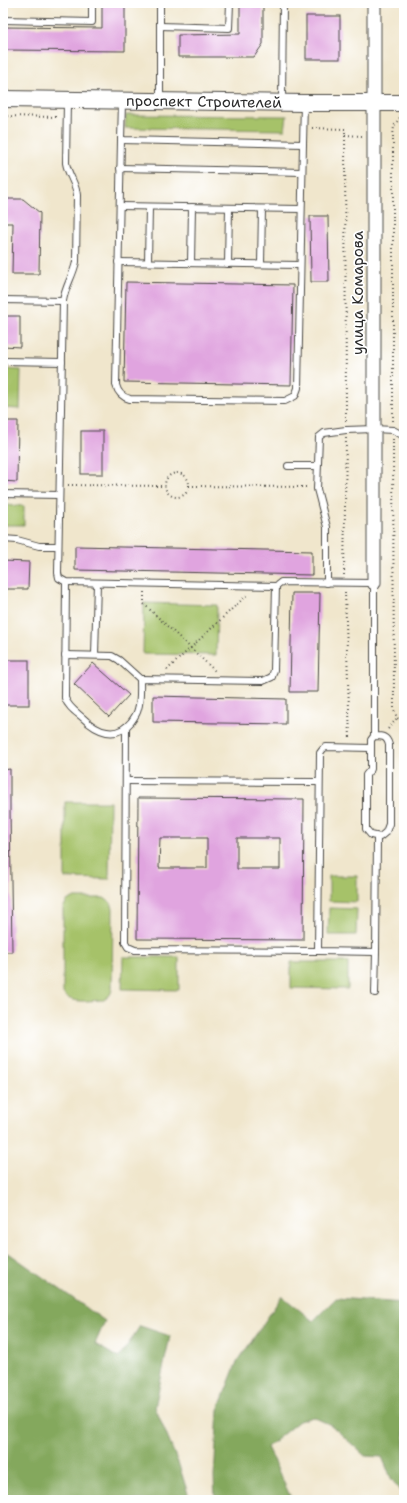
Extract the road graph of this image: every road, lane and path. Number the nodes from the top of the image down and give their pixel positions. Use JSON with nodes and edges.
{"nodes":[{"id":1,"x":92,"y":3,"type":"edge"},
{"id":2,"x":160,"y":3,"type":"edge"},
{"id":3,"x":230,"y":3,"type":"edge"},
{"id":4,"x":283,"y":3,"type":"edge"},
{"id":5,"x":374,"y":3,"type":"edge"},
{"id":6,"x":3,"y":20,"type":"edge"},
{"id":7,"x":160,"y":26,"type":"junction"},
{"id":8,"x":3,"y":99,"type":"edge"},
{"id":9,"x":68,"y":100,"type":"junction"},
{"id":10,"x":122,"y":100,"type":"junction"},
{"id":11,"x":160,"y":101,"type":"junction"},
{"id":12,"x":282,"y":102,"type":"junction"},
{"id":13,"x":304,"y":103,"type":"junction"},
{"id":14,"x":374,"y":103,"type":"junction"},
{"id":15,"x":404,"y":103,"type":"edge"},
{"id":16,"x":404,"y":115,"type":"edge"},
{"id":17,"x":3,"y":116,"type":"edge"},
{"id":18,"x":67,"y":117,"type":"junction"},
{"id":19,"x":303,"y":127,"type":"junction"},
{"id":20,"x":121,"y":140,"type":"junction"},
{"id":21,"x":303,"y":144,"type":"junction"},
{"id":22,"x":120,"y":168,"type":"junction"},
{"id":23,"x":302,"y":172,"type":"junction"},
{"id":24,"x":120,"y":206,"type":"junction"},
{"id":25,"x":149,"y":206,"type":"junction"},
{"id":26,"x":192,"y":207,"type":"junction"},
{"id":27,"x":229,"y":208,"type":"junction"},
{"id":28,"x":262,"y":209,"type":"junction"},
{"id":29,"x":301,"y":209,"type":"junction"},
{"id":30,"x":118,"y":262,"type":"junction"},
{"id":31,"x":148,"y":262,"type":"junction"},
{"id":32,"x":191,"y":263,"type":"junction"},
{"id":33,"x":228,"y":264,"type":"junction"},
{"id":34,"x":261,"y":264,"type":"junction"},
{"id":35,"x":300,"y":265,"type":"junction"},
{"id":36,"x":3,"y":300,"type":"edge"},
{"id":37,"x":63,"y":301,"type":"junction"},
{"id":38,"x":3,"y":361,"type":"edge"},
{"id":39,"x":62,"y":362,"type":"junction"},
{"id":40,"x":374,"y":429,"type":"junction"},
{"id":41,"x":346,"y":430,"type":"junction"},
{"id":42,"x":393,"y":430,"type":"junction"},
{"id":43,"x":404,"y":436,"type":"edge"},
{"id":44,"x":288,"y":466,"type":"dead end"},
{"id":45,"x":317,"y":466,"type":"junction"},
{"id":46,"x":60,"y":485,"type":"junction"},
{"id":47,"x":164,"y":486,"type":"junction"},
{"id":48,"x":189,"y":486,"type":"junction"},
{"id":49,"x":317,"y":487,"type":"junction"},
{"id":50,"x":3,"y":494,"type":"edge"},
{"id":51,"x":59,"y":495,"type":"junction"},
{"id":52,"x":3,"y":539,"type":"edge"},
{"id":53,"x":58,"y":546,"type":"junction"},
{"id":54,"x":66,"y":582,"type":"junction"},
{"id":55,"x":97,"y":583,"type":"junction"},
{"id":56,"x":327,"y":583,"type":"junction"},
{"id":57,"x":344,"y":583,"type":"junction"},
{"id":58,"x":374,"y":583,"type":"junction"},
{"id":59,"x":144,"y":584,"type":"junction"},
{"id":60,"x":256,"y":586,"type":"junction"},
{"id":61,"x":276,"y":586,"type":"junction"},
{"id":62,"x":191,"y":648,"type":"junction"},
{"id":63,"x":65,"y":655,"type":"junction"},
{"id":64,"x":95,"y":655,"type":"junction"},
{"id":65,"x":140,"y":678,"type":"junction"},
{"id":66,"x":157,"y":679,"type":"junction"},
{"id":67,"x":225,"y":680,"type":"junction"},
{"id":68,"x":397,"y":718,"type":"junction"},
{"id":69,"x":404,"y":722,"type":"edge"},
{"id":70,"x":126,"y":727,"type":"junction"},
{"id":71,"x":374,"y":736,"type":"junction"},
{"id":72,"x":383,"y":736,"type":"junction"},
{"id":73,"x":350,"y":748,"type":"junction"},
{"id":74,"x":371,"y":748,"type":"junction"},
{"id":75,"x":126,"y":781,"type":"junction"},
{"id":76,"x":319,"y":782,"type":"junction"},
{"id":77,"x":377,"y":837,"type":"junction"},
{"id":78,"x":318,"y":951,"type":"junction"},
{"id":79,"x":376,"y":952,"type":"junction"},
{"id":80,"x":375,"y":993,"type":"dead end"}],
"edges":[{"from":1,"to":6,"type":"lane"},
{"from":2,"to":7,"type":"lane"},
{"from":3,"to":7,"type":"lane"},
{"from":4,"to":12,"type":"lane"},
{"from":5,"to":14,"type":"street","name":"улица Комарова"},
{"from":7,"to":11,"type":"lane"},
{"from":8,"to":9,"type":"street","name":"проспект Строителей"},
{"from":9,"to":10,"type":"street","name":"проспект Строителей"},
{"from":9,"to":18,"type":"lane"},
{"from":10,"to":11,"type":"street","name":"проспект Строителей"},
{"from":10,"to":20,"type":"lane"},
{"from":11,"to":12,"type":"street","name":"проспект Строителей"},
{"from":12,"to":13,"type":"street","name":"проспект Строителей"},
{"from":13,"to":14,"type":"street","name":"проспект Строителей"},
{"from":13,"to":19,"type":"lane"},
{"from":14,"to":15,"type":"street","name":"проспект Строителей"},
{"from":14,"to":40,"type":"street","name":"улица Комарова"},
{"from":16,"to":42,"type":"path"},
{"from":17,"to":18,"type":"path"},
{"from":18,"to":37,"type":"lane"},
{"from":19,"to":21,"type":"lane"},
{"from":19,"to":41,"type":"path"},
{"from":20,"to":21,"type":"lane"},
{"from":20,"to":22,"type":"lane"},
{"from":21,"to":23,"type":"lane"},
{"from":22,"to":23,"type":"lane"},
{"from":22,"to":24,"type":"lane"},
{"from":23,"to":29,"type":"lane"},
{"from":24,"to":25,"type":"lane"},
{"from":24,"to":30,"type":"lane"},
{"from":25,"to":26,"type":"lane"},
{"from":25,"to":31,"type":"lane"},
{"from":26,"to":27,"type":"lane"},
{"from":26,"to":32,"type":"lane"},
{"from":27,"to":28,"type":"lane"},
{"from":27,"to":33,"type":"lane"},
{"from":28,"to":29,"type":"lane"},
{"from":28,"to":34,"type":"lane"},
{"from":29,"to":35,"type":"lane"},
{"from":30,"to":31,"type":"lane"},
{"from":30,"to":35,"type":"lane"},
{"from":31,"to":32,"type":"lane"},
{"from":32,"to":33,"type":"lane"},
{"from":33,"to":34,"type":"lane"},
{"from":34,"to":35,"type":"lane"},
{"from":36,"to":37,"type":"lane"},
{"from":37,"to":39,"type":"lane"},
{"from":38,"to":39,"type":"lane"},
{"from":39,"to":46,"type":"lane"},
{"from":40,"to":41,"type":"lane"},
{"from":40,"to":42,"type":"lane"},
{"from":40,"to":58,"type":"street","name":"улица Комарова"},
{"from":41,"to":45,"type":"lane"},
{"from":41,"to":57,"type":"path"},
{"from":42,"to":43,"type":"lane"},
{"from":42,"to":68,"type":"path"},
{"from":44,"to":45,"type":"lane"},
{"from":45,"to":49,"type":"lane"},
{"from":46,"to":47,"type":"path"},
{"from":46,"to":51,"type":"lane"},
{"from":47,"to":48,"type":"path"},
{"from":47,"to":48,"type":"path"},
{"from":48,"to":49,"type":"path"},
{"from":49,"to":56,"type":"lane"},
{"from":50,"to":51,"type":"lane"},
{"from":51,"to":53,"type":"lane"},
{"from":52,"to":53,"type":"lane"},
{"from":53,"to":54,"type":"lane"},
{"from":54,"to":55,"type":"lane"},
{"from":54,"to":63,"type":"lane"},
{"from":55,"to":59,"type":"lane"},
{"from":55,"to":64,"type":"lane"},
{"from":56,"to":57,"type":"lane"},
{"from":56,"to":61,"type":"lane"},
{"from":57,"to":58,"type":"lane"},
{"from":57,"to":73,"type":"path"},
{"from":58,"to":71,"type":"lane"},
{"from":59,"to":60,"type":"lane"},
{"from":59,"to":62,"type":"path"},
{"from":60,"to":61,"type":"lane"},
{"from":60,"to":62,"type":"path"},
{"from":61,"to":67,"type":"lane"},
{"from":62,"to":66,"type":"path"},
{"from":62,"to":67,"type":"path"},
{"from":63,"to":64,"type":"lane"},
{"from":63,"to":70,"type":"lane"},
{"from":64,"to":65,"type":"lane"},
{"from":65,"to":66,"type":"lane"},
{"from":65,"to":70,"type":"lane"},
{"from":66,"to":67,"type":"lane"},
{"from":68,"to":69,"type":"path"},
{"from":68,"to":72,"type":"path"},
{"from":70,"to":75,"type":"lane"},
{"from":71,"to":72,"type":"lane"},
{"from":71,"to":74,"type":"lane"},
{"from":72,"to":77,"type":"lane"},
{"from":73,"to":74,"type":"lane"},
{"from":73,"to":76,"type":"lane"},
{"from":74,"to":77,"type":"lane"},
{"from":75,"to":76,"type":"lane"},
{"from":75,"to":78,"type":"lane"},
{"from":76,"to":78,"type":"lane"},
{"from":77,"to":79,"type":"lane"},
{"from":78,"to":79,"type":"lane"},
{"from":79,"to":80,"type":"lane"}]}
